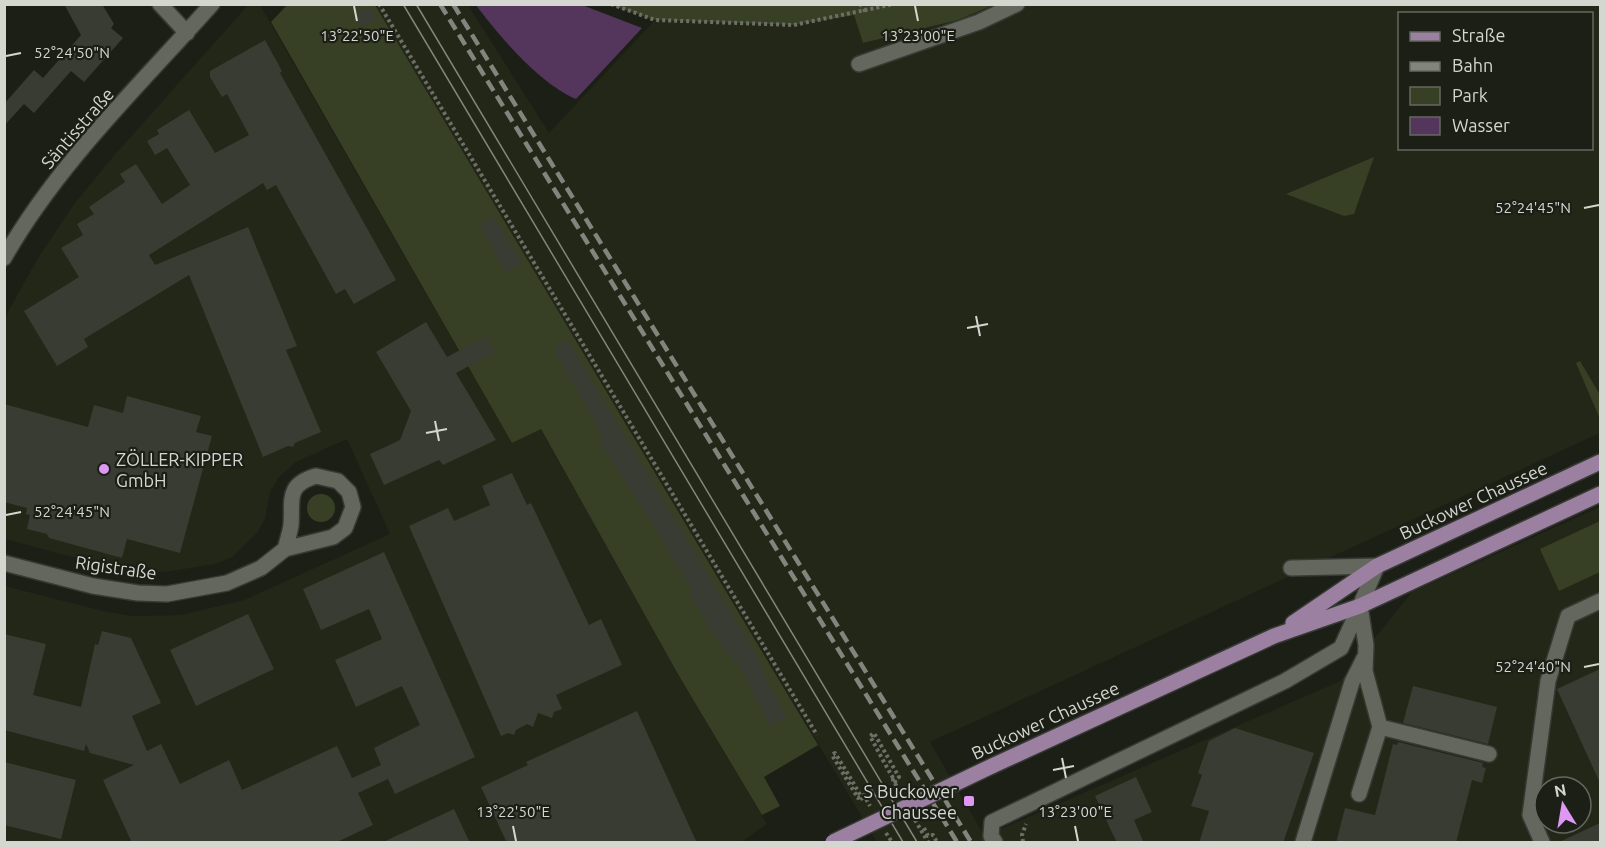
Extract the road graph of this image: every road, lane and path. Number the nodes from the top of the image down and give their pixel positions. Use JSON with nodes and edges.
{"nodes":[{"id":1,"x":160,"y":4,"type":"edge"},
{"id":2,"x":212,"y":4,"type":"edge"},
{"id":3,"x":379,"y":4,"type":"edge"},
{"id":4,"x":611,"y":4,"type":"edge"},
{"id":5,"x":860,"y":4,"type":"edge"},
{"id":6,"x":894,"y":4,"type":"edge"},
{"id":7,"x":1017,"y":4,"type":"edge"},
{"id":8,"x":866,"y":12,"type":"junction"},
{"id":9,"x":187,"y":33,"type":"junction"},
{"id":10,"x":859,"y":64,"type":"dead end"},
{"id":11,"x":4,"y":258,"type":"edge"},
{"id":12,"x":1600,"y":462,"type":"edge"},
{"id":13,"x":1600,"y":494,"type":"edge"},
{"id":14,"x":285,"y":549,"type":"junction"},
{"id":15,"x":4,"y":563,"type":"edge"},
{"id":16,"x":1377,"y":566,"type":"junction"},
{"id":17,"x":1292,"y":568,"type":"dead end"},
{"id":18,"x":1600,"y":601,"type":"edge"},
{"id":19,"x":1360,"y":606,"type":"junction"},
{"id":20,"x":1274,"y":636,"type":"junction"},
{"id":21,"x":1364,"y":658,"type":"junction"},
{"id":22,"x":1380,"y":727,"type":"junction"},
{"id":23,"x":817,"y":735,"type":"dead end"},
{"id":24,"x":1489,"y":754,"type":"dead end"},
{"id":25,"x":896,"y":772,"type":"dead end"},
{"id":26,"x":896,"y":783,"type":"dead end"},
{"id":27,"x":854,"y":792,"type":"dead end"},
{"id":28,"x":1359,"y":795,"type":"dead end"},
{"id":29,"x":863,"y":800,"type":"dead end"},
{"id":30,"x":1031,"y":820,"type":"dead end"},
{"id":31,"x":924,"y":828,"type":"dead end"},
{"id":32,"x":833,"y":843,"type":"edge"},
{"id":33,"x":938,"y":843,"type":"edge"},
{"id":34,"x":995,"y":843,"type":"edge"},
{"id":35,"x":1023,"y":843,"type":"edge"},
{"id":36,"x":1303,"y":843,"type":"edge"},
{"id":37,"x":1542,"y":843,"type":"edge"}],
"edges":[{"from":1,"to":9,"type":"street"},
{"from":2,"to":9,"type":"street","name":"Säntisstraße"},
{"from":3,"to":23,"type":"path"},
{"from":4,"to":8,"type":"path"},
{"from":5,"to":8,"type":"path"},
{"from":6,"to":8,"type":"path"},
{"from":7,"to":10,"type":"street"},
{"from":9,"to":11,"type":"street","name":"Säntisstraße"},
{"from":12,"to":16,"type":"main road","name":"Buckower Chaussee"},
{"from":13,"to":19,"type":"main road","name":"Buckower Chaussee"},
{"from":14,"to":14,"type":"street","name":"Rigistraße"},
{"from":14,"to":15,"type":"street","name":"Rigistraße"},
{"from":16,"to":17,"type":"street"},
{"from":16,"to":19,"type":"street"},
{"from":16,"to":20,"type":"main road","name":"Buckower Chaussee"},
{"from":18,"to":37,"type":"street"},
{"from":19,"to":20,"type":"main road","name":"Buckower Chaussee"},
{"from":19,"to":21,"type":"street"},
{"from":19,"to":34,"type":"street"},
{"from":20,"to":32,"type":"main road","name":"Buckower Chaussee","bridge":true},
{"from":21,"to":22,"type":"street"},
{"from":21,"to":36,"type":"street"},
{"from":22,"to":24,"type":"street"},
{"from":22,"to":28,"type":"street"},
{"from":25,"to":26,"type":"path"},
{"from":27,"to":29,"type":"path"},
{"from":30,"to":35,"type":"path"},
{"from":31,"to":33,"type":"path"}]}
